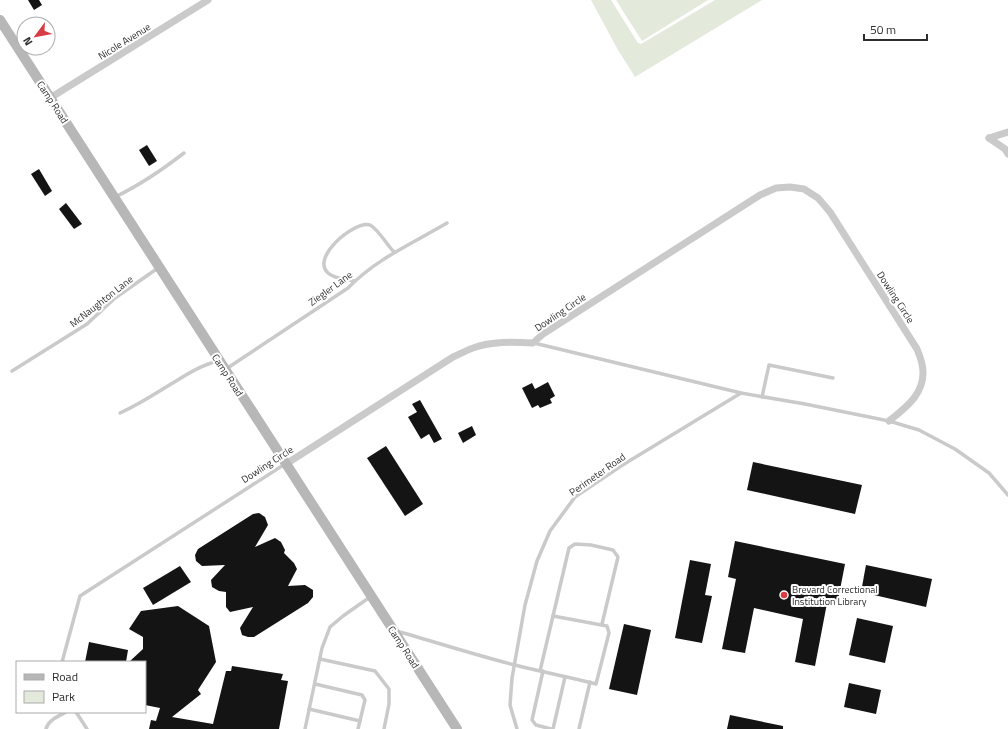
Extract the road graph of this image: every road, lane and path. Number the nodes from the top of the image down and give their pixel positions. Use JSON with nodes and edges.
{"nodes":[{"id":1,"x":208,"y":0,"type":"edge"},
{"id":2,"x":0,"y":20,"type":"edge"},
{"id":3,"x":50,"y":98,"type":"junction"},
{"id":4,"x":1008,"y":132,"type":"edge"},
{"id":5,"x":184,"y":153,"type":"dead end"},
{"id":6,"x":1008,"y":154,"type":"edge"},
{"id":7,"x":114,"y":198,"type":"junction"},
{"id":8,"x":447,"y":223,"type":"dead end"},
{"id":9,"x":394,"y":252,"type":"junction"},
{"id":10,"x":159,"y":267,"type":"junction"},
{"id":11,"x":355,"y":281,"type":"junction"},
{"id":12,"x":533,"y":343,"type":"junction"},
{"id":13,"x":219,"y":360,"type":"junction"},
{"id":14,"x":225,"y":369,"type":"junction"},
{"id":15,"x":12,"y":371,"type":"dead end"},
{"id":16,"x":832,"y":378,"type":"dead end"},
{"id":17,"x":741,"y":393,"type":"junction"},
{"id":18,"x":762,"y":397,"type":"junction"},
{"id":19,"x":120,"y":413,"type":"dead end"},
{"id":20,"x":889,"y":421,"type":"junction"},
{"id":21,"x":286,"y":464,"type":"junction"},
{"id":22,"x":1008,"y":495,"type":"edge"},
{"id":23,"x":371,"y":596,"type":"junction"},
{"id":24,"x":553,"y":616,"type":"junction"},
{"id":25,"x":602,"y":624,"type":"junction"},
{"id":26,"x":393,"y":630,"type":"junction"},
{"id":27,"x":320,"y":659,"type":"junction"},
{"id":28,"x":62,"y":661,"type":"edge"},
{"id":29,"x":515,"y":665,"type":"junction"},
{"id":30,"x":541,"y":671,"type":"junction"},
{"id":31,"x":565,"y":677,"type":"junction"},
{"id":32,"x":590,"y":682,"type":"junction"},
{"id":33,"x":314,"y":684,"type":"junction"},
{"id":34,"x":309,"y":709,"type":"junction"},
{"id":35,"x":64,"y":713,"type":"edge"},
{"id":36,"x":77,"y":713,"type":"edge"},
{"id":37,"x":360,"y":721,"type":"junction"},
{"id":38,"x":46,"y":729,"type":"edge"},
{"id":39,"x":87,"y":729,"type":"edge"},
{"id":40,"x":305,"y":729,"type":"edge"},
{"id":41,"x":358,"y":729,"type":"edge"},
{"id":42,"x":384,"y":729,"type":"edge"},
{"id":43,"x":457,"y":729,"type":"edge"},
{"id":44,"x":517,"y":729,"type":"edge"},
{"id":45,"x":552,"y":729,"type":"edge"},
{"id":46,"x":579,"y":729,"type":"edge"}],
"edges":[{"from":1,"to":3,"type":"street","name":"Nicole Avenue"},
{"from":2,"to":3,"type":"street","name":"Camp Road"},
{"from":3,"to":7,"type":"street","name":"Camp Road"},
{"from":4,"to":6,"type":"street"},
{"from":5,"to":7,"type":"lane"},
{"from":7,"to":10,"type":"street","name":"Camp Road"},
{"from":8,"to":9,"type":"lane","name":"Ziegler Lane"},
{"from":9,"to":11,"type":"lane","name":"Ziegler Lane"},
{"from":9,"to":11,"type":"lane"},
{"from":10,"to":13,"type":"street","name":"Camp Road"},
{"from":10,"to":15,"type":"lane","name":"McNaughton Lane"},
{"from":11,"to":14,"type":"lane","name":"Ziegler Lane"},
{"from":12,"to":17,"type":"lane"},
{"from":12,"to":20,"type":"street","name":"Dowling Circle"},
{"from":12,"to":21,"type":"street","name":"Dowling Circle"},
{"from":13,"to":14,"type":"street","name":"Camp Road"},
{"from":13,"to":19,"type":"lane"},
{"from":14,"to":21,"type":"street","name":"Camp Road"},
{"from":16,"to":18,"type":"lane"},
{"from":17,"to":18,"type":"lane"},
{"from":17,"to":29,"type":"lane","name":"Perimeter Road"},
{"from":18,"to":20,"type":"lane"},
{"from":20,"to":22,"type":"lane"},
{"from":21,"to":23,"type":"street","name":"Camp Road"},
{"from":21,"to":28,"type":"lane","name":"Dowling Circle"},
{"from":23,"to":26,"type":"street","name":"Camp Road"},
{"from":23,"to":27,"type":"lane"},
{"from":24,"to":25,"type":"lane"},
{"from":24,"to":25,"type":"lane"},
{"from":24,"to":30,"type":"lane"},
{"from":25,"to":32,"type":"lane"},
{"from":26,"to":29,"type":"lane"},
{"from":26,"to":43,"type":"street","name":"Camp Road"},
{"from":27,"to":33,"type":"lane"},
{"from":27,"to":42,"type":"lane"},
{"from":29,"to":30,"type":"lane"},
{"from":29,"to":44,"type":"lane","name":"Perimeter Road"},
{"from":30,"to":31,"type":"lane"},
{"from":30,"to":45,"type":"lane"},
{"from":31,"to":32,"type":"lane"},
{"from":31,"to":45,"type":"lane"},
{"from":32,"to":46,"type":"lane"},
{"from":33,"to":34,"type":"lane"},
{"from":33,"to":37,"type":"lane"},
{"from":34,"to":37,"type":"lane"},
{"from":34,"to":40,"type":"lane"},
{"from":35,"to":38,"type":"lane"},
{"from":36,"to":39,"type":"lane"},
{"from":37,"to":41,"type":"lane"}]}
